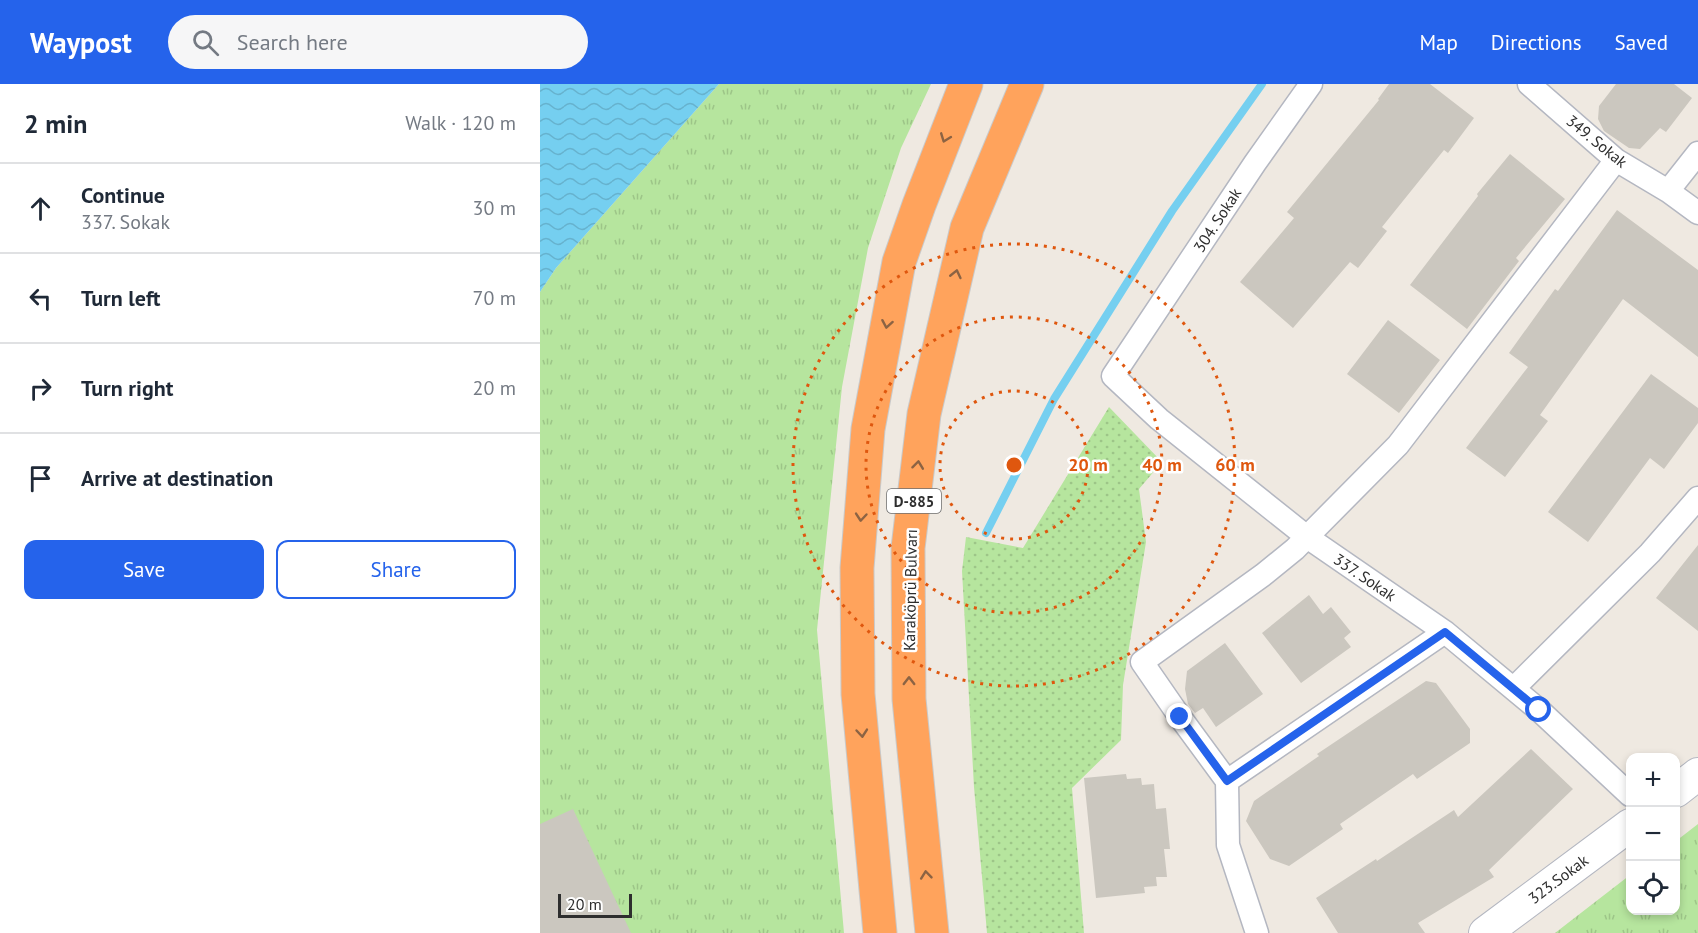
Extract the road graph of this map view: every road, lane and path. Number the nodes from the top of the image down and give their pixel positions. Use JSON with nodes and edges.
{"nodes":[{"id":1,"x":966,"y":84,"type":"edge"},
{"id":2,"x":1027,"y":84,"type":"edge"},
{"id":3,"x":1311,"y":84,"type":"edge"},
{"id":4,"x":1529,"y":84,"type":"edge"},
{"id":5,"x":1698,"y":153,"type":"edge"},
{"id":6,"x":1616,"y":160,"type":"junction"},
{"id":7,"x":1668,"y":190,"type":"junction"},
{"id":8,"x":1698,"y":213,"type":"edge"},
{"id":9,"x":1125,"y":358,"type":"joint"},
{"id":10,"x":1698,"y":498,"type":"edge"},
{"id":11,"x":1306,"y":537,"type":"junction"},
{"id":12,"x":1445,"y":632,"type":"junction"},
{"id":13,"x":1514,"y":688,"type":"junction"},
{"id":14,"x":1698,"y":774,"type":"edge"},
{"id":15,"x":1227,"y":781,"type":"junction"},
{"id":16,"x":1680,"y":788,"type":"edge"},
{"id":17,"x":1626,"y":791,"type":"edge"},
{"id":18,"x":1626,"y":828,"type":"edge"},
{"id":19,"x":880,"y":933,"type":"edge"},
{"id":20,"x":932,"y":933,"type":"edge"},
{"id":21,"x":1257,"y":933,"type":"edge"},
{"id":22,"x":1485,"y":933,"type":"edge"}],
"edges":[{"from":1,"to":19,"type":"highway","number":"D-885","one_way":true},
{"from":20,"to":2,"type":"highway","name":"Karaköprü Bulvarı","number":"D-885","one_way":true},
{"from":3,"to":9,"type":"street","name":"304. Sokak"},
{"from":4,"to":6,"type":"street","name":"349. Sokak"},
{"from":5,"to":7,"type":"street"},
{"from":6,"to":7,"type":"street","name":"349. Sokak"},
{"from":6,"to":11,"type":"street"},
{"from":7,"to":8,"type":"street","name":"349. Sokak"},
{"from":9,"to":11,"type":"street","name":"337. Sokak"},
{"from":10,"to":13,"type":"street"},
{"from":11,"to":12,"type":"street","name":"337. Sokak"},
{"from":11,"to":15,"type":"street"},
{"from":12,"to":13,"type":"street","name":"337. Sokak"},
{"from":12,"to":15,"type":"street"},
{"from":13,"to":17,"type":"street","name":"337. Sokak"},
{"from":14,"to":16,"type":"street"},
{"from":15,"to":21,"type":"street"},
{"from":18,"to":22,"type":"street","name":"323.Sokak"}]}
